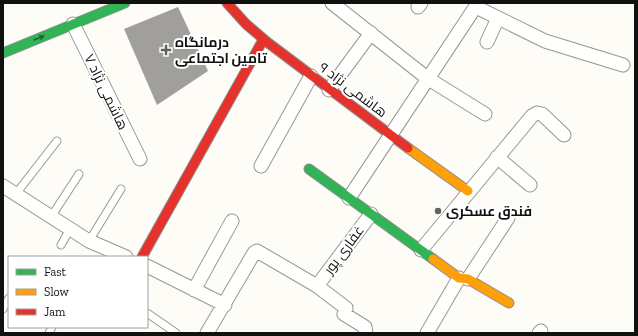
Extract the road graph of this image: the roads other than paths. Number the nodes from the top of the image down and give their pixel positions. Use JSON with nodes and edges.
{"nodes":[{"id":1,"x":125,"y":3,"type":"edge"},
{"id":2,"x":227,"y":3,"type":"edge"},
{"id":3,"x":332,"y":3,"type":"edge"},
{"id":4,"x":477,"y":5,"type":"edge"},
{"id":5,"x":498,"y":18,"type":"junction"},
{"id":6,"x":73,"y":24,"type":"junction"},
{"id":7,"x":371,"y":34,"type":"junction"},
{"id":8,"x":263,"y":40,"type":"junction"},
{"id":9,"x":487,"y":42,"type":"dead end"},
{"id":10,"x":3,"y":53,"type":"edge"},
{"id":11,"x":623,"y":65,"type":"dead end"},
{"id":12,"x":311,"y":76,"type":"junction"},
{"id":13,"x":427,"y":78,"type":"junction"},
{"id":14,"x":329,"y":90,"type":"junction"},
{"id":15,"x":485,"y":114,"type":"dead end"},
{"id":16,"x":564,"y":134,"type":"dead end"},
{"id":17,"x":390,"y":136,"type":"junction"},
{"id":18,"x":57,"y":142,"type":"dead end"},
{"id":19,"x":497,"y":158,"type":"junction"},
{"id":20,"x":140,"y":159,"type":"dead end"},
{"id":21,"x":261,"y":166,"type":"dead end"},
{"id":22,"x":309,"y":169,"type":"dead end"},
{"id":23,"x":78,"y":174,"type":"dead end"},
{"id":24,"x":530,"y":185,"type":"dead end"},
{"id":25,"x":3,"y":186,"type":"edge"},
{"id":26,"x":121,"y":190,"type":"dead end"},
{"id":27,"x":468,"y":191,"type":"junction"},
{"id":28,"x":15,"y":194,"type":"junction"},
{"id":29,"x":349,"y":198,"type":"junction"},
{"id":30,"x":371,"y":214,"type":"junction"},
{"id":31,"x":51,"y":217,"type":"junction"},
{"id":32,"x":508,"y":218,"type":"dead end"},
{"id":33,"x":232,"y":221,"type":"dead end"},
{"id":34,"x":70,"y":229,"type":"junction"},
{"id":35,"x":89,"y":241,"type":"junction"},
{"id":36,"x":61,"y":245,"type":"dead end"},
{"id":37,"x":421,"y":250,"type":"junction"},
{"id":38,"x":124,"y":256,"type":"edge"},
{"id":39,"x":143,"y":256,"type":"edge"},
{"id":40,"x":148,"y":267,"type":"edge"},
{"id":41,"x":464,"y":279,"type":"junction"},
{"id":42,"x":317,"y":286,"type":"junction"},
{"id":43,"x":194,"y":290,"type":"junction"},
{"id":44,"x":8,"y":300,"type":"edge"},
{"id":45,"x":509,"y":303,"type":"dead end"},
{"id":46,"x":225,"y":305,"type":"junction"},
{"id":47,"x":3,"y":309,"type":"edge"},
{"id":48,"x":148,"y":314,"type":"edge"},
{"id":49,"x":172,"y":332,"type":"edge"},
{"id":50,"x":207,"y":333,"type":"edge"},
{"id":51,"x":366,"y":333,"type":"edge"},
{"id":52,"x":427,"y":333,"type":"edge"}],
"edges":[{"from":1,"to":6,"type":"street"},
{"from":2,"to":8,"type":"street","name":"هاشمی نژاد ۹"},
{"from":3,"to":7,"type":"street"},
{"from":4,"to":5,"type":"street"},
{"from":4,"to":13,"type":"street"},
{"from":5,"to":9,"type":"street"},
{"from":5,"to":11,"type":"street"},
{"from":10,"to":6,"type":"street","one_way":true},
{"from":6,"to":20,"type":"street","name":"هاشمی نژاد ۷"},
{"from":7,"to":13,"type":"street"},
{"from":7,"to":14,"type":"street"},
{"from":8,"to":12,"type":"street","name":"هاشمی نژاد ۹"},
{"from":8,"to":39,"type":"street"},
{"from":12,"to":14,"type":"street","name":"هاشمی نژاد ۹"},
{"from":12,"to":21,"type":"street"},
{"from":13,"to":15,"type":"street"},
{"from":13,"to":17,"type":"street"},
{"from":14,"to":17,"type":"street","name":"هاشمی نژاد ۹"},
{"from":16,"to":19,"type":"street"},
{"from":17,"to":27,"type":"street","name":"هاشمی نژاد ۹"},
{"from":17,"to":29,"type":"street"},
{"from":18,"to":28,"type":"lane"},
{"from":19,"to":24,"type":"street"},
{"from":19,"to":27,"type":"street"},
{"from":22,"to":29,"type":"street"},
{"from":23,"to":31,"type":"lane"},
{"from":25,"to":28,"type":"street"},
{"from":26,"to":35,"type":"lane"},
{"from":27,"to":37,"type":"street"},
{"from":28,"to":31,"type":"street"},
{"from":29,"to":30,"type":"street"},
{"from":30,"to":37,"type":"street"},
{"from":30,"to":42,"type":"street","name":"غفاری پور"},
{"from":31,"to":34,"type":"street"},
{"from":32,"to":41,"type":"street"},
{"from":33,"to":43,"type":"street"},
{"from":34,"to":35,"type":"street"},
{"from":34,"to":36,"type":"lane"},
{"from":35,"to":38,"type":"street"},
{"from":37,"to":41,"type":"street"},
{"from":40,"to":43,"type":"street"},
{"from":41,"to":45,"type":"street"},
{"from":41,"to":52,"type":"street"},
{"from":42,"to":46,"type":"street"},
{"from":42,"to":51,"type":"street"},
{"from":43,"to":46,"type":"street"},
{"from":44,"to":47,"type":"lane"},
{"from":46,"to":50,"type":"street"},
{"from":48,"to":49,"type":"lane"}]}
